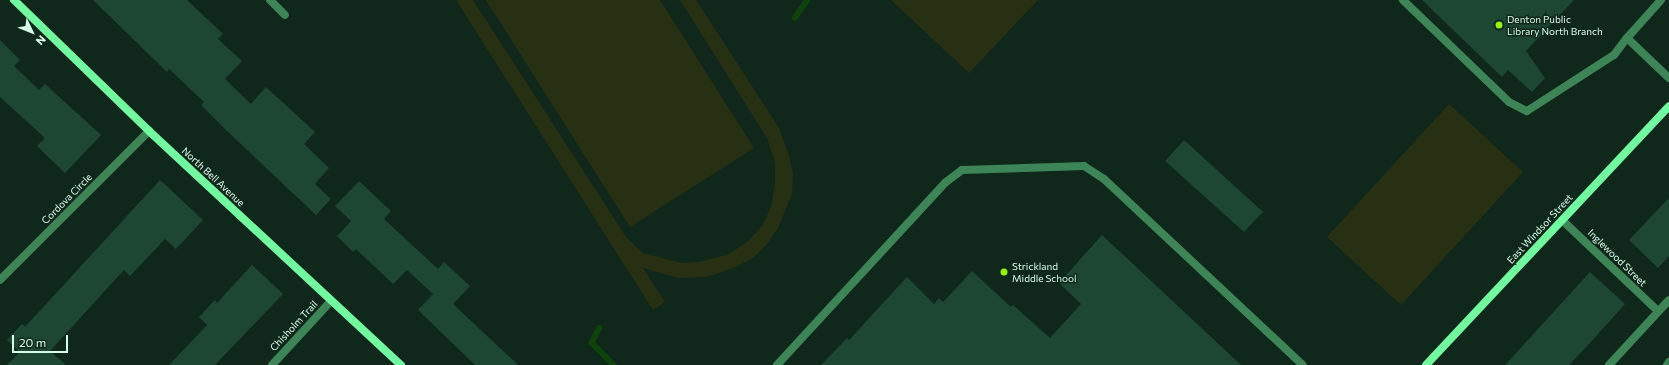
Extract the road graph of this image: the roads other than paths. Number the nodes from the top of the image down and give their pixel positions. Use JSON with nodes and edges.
{"nodes":[{"id":1,"x":14,"y":0,"type":"edge"},
{"id":2,"x":270,"y":0,"type":"edge"},
{"id":3,"x":1403,"y":0,"type":"edge"},
{"id":4,"x":1661,"y":0,"type":"edge"},
{"id":5,"x":285,"y":15,"type":"dead end"},
{"id":6,"x":1627,"y":38,"type":"junction"},
{"id":7,"x":1669,"y":78,"type":"edge"},
{"id":8,"x":1669,"y":106,"type":"edge"},
{"id":9,"x":149,"y":131,"type":"junction"},
{"id":10,"x":1562,"y":220,"type":"junction"},
{"id":11,"x":0,"y":280,"type":"edge"},
{"id":12,"x":1669,"y":300,"type":"edge"},
{"id":13,"x":331,"y":301,"type":"junction"},
{"id":14,"x":1658,"y":312,"type":"junction"},
{"id":15,"x":1669,"y":362,"type":"edge"},
{"id":16,"x":272,"y":365,"type":"edge"},
{"id":17,"x":401,"y":365,"type":"edge"},
{"id":18,"x":777,"y":365,"type":"edge"},
{"id":19,"x":1303,"y":365,"type":"edge"},
{"id":20,"x":1426,"y":365,"type":"edge"},
{"id":21,"x":1609,"y":365,"type":"edge"},
{"id":22,"x":1667,"y":365,"type":"edge"}],
"edges":[{"from":1,"to":9,"type":"street","name":"North Bell Avenue"},
{"from":2,"to":5,"type":"street"},
{"from":3,"to":6,"type":"street"},
{"from":4,"to":6,"type":"street"},
{"from":6,"to":7,"type":"street"},
{"from":8,"to":10,"type":"street","name":"East Windsor Street"},
{"from":9,"to":11,"type":"street","name":"Cordova Circle"},
{"from":9,"to":13,"type":"street","name":"North Bell Avenue"},
{"from":10,"to":14,"type":"street","name":"Inglewood Street"},
{"from":10,"to":20,"type":"street","name":"East Windsor Street"},
{"from":12,"to":14,"type":"street"},
{"from":13,"to":16,"type":"street","name":"Chisholm Trail"},
{"from":13,"to":17,"type":"street","name":"North Bell Avenue"},
{"from":14,"to":21,"type":"street"},
{"from":15,"to":22,"type":"street"},
{"from":18,"to":19,"type":"street"}]}
